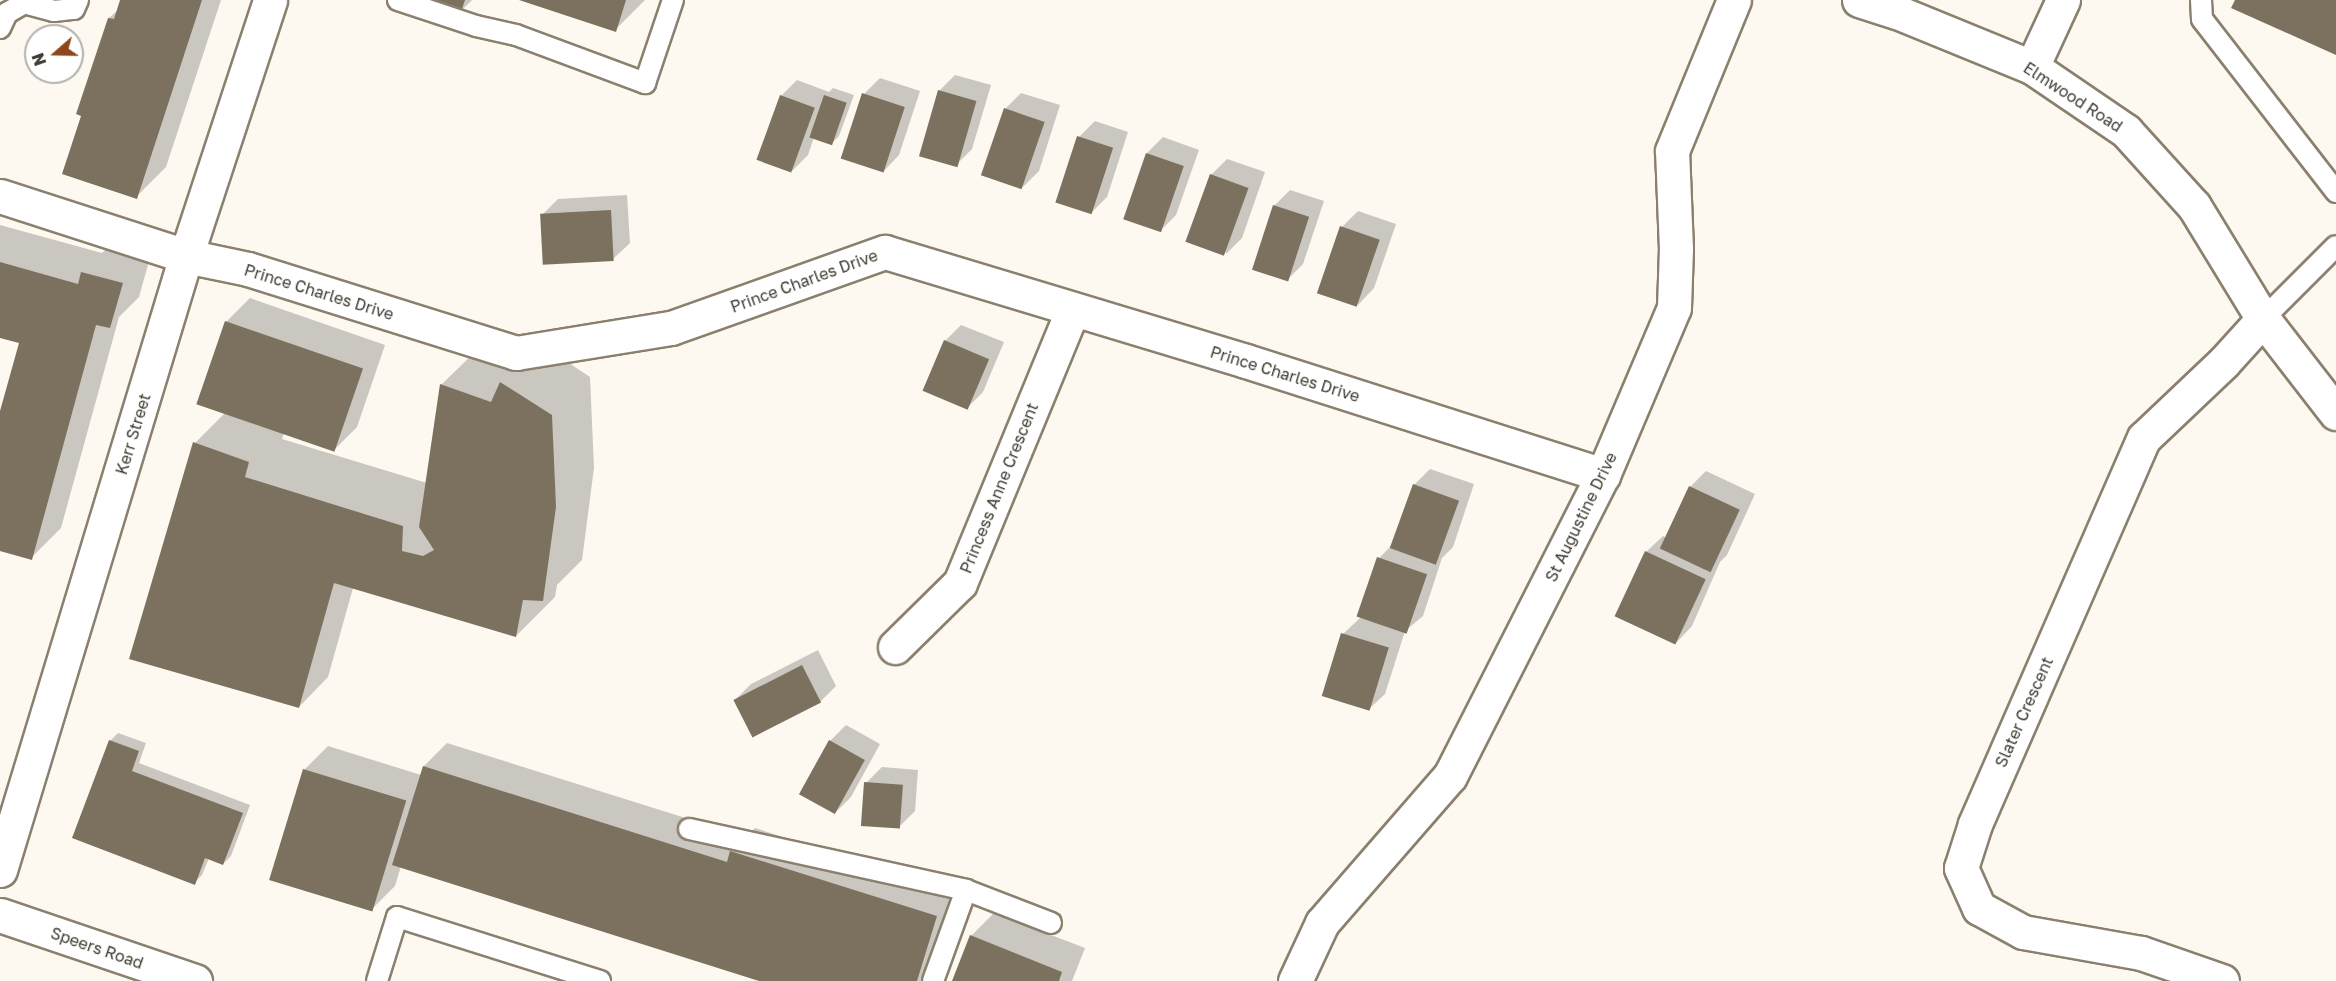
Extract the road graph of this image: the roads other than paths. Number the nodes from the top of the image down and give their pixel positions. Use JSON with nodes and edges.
{"nodes":[{"id":1,"x":78,"y":0,"type":"edge"},
{"id":2,"x":270,"y":0,"type":"edge"},
{"id":3,"x":398,"y":0,"type":"edge"},
{"id":4,"x":673,"y":0,"type":"edge"},
{"id":5,"x":1734,"y":0,"type":"edge"},
{"id":6,"x":1859,"y":0,"type":"edge"},
{"id":7,"x":2063,"y":0,"type":"edge"},
{"id":8,"x":2201,"y":0,"type":"edge"},
{"id":9,"x":0,"y":28,"type":"edge"},
{"id":10,"x":2032,"y":67,"type":"junction"},
{"id":11,"x":2336,"y":192,"type":"edge"},
{"id":12,"x":0,"y":196,"type":"edge"},
{"id":13,"x":2336,"y":246,"type":"edge"},
{"id":14,"x":186,"y":256,"type":"junction"},
{"id":15,"x":1072,"y":309,"type":"junction"},
{"id":16,"x":2264,"y":319,"type":"junction"},
{"id":17,"x":2336,"y":413,"type":"edge"},
{"id":18,"x":1603,"y":475,"type":"junction"},
{"id":19,"x":895,"y":647,"type":"dead end"},
{"id":20,"x":689,"y":829,"type":"dead end"},
{"id":21,"x":0,"y":870,"type":"edge"},
{"id":22,"x":966,"y":890,"type":"junction"},
{"id":23,"x":0,"y":915,"type":"edge"},
{"id":24,"x":1051,"y":923,"type":"dead end"},
{"id":25,"x":195,"y":981,"type":"edge"},
{"id":26,"x":377,"y":981,"type":"edge"},
{"id":27,"x":600,"y":981,"type":"edge"},
{"id":28,"x":933,"y":981,"type":"edge"},
{"id":29,"x":1296,"y":981,"type":"edge"},
{"id":30,"x":2222,"y":981,"type":"edge"}],
"edges":[{"from":1,"to":9,"type":"lane"},
{"from":2,"to":14,"type":"street","name":"Kerr Street"},
{"from":3,"to":4,"type":"lane"},
{"from":5,"to":18,"type":"street","name":"St Augustine Drive"},
{"from":6,"to":10,"type":"street","name":"Elmwood Road"},
{"from":7,"to":10,"type":"street"},
{"from":8,"to":11,"type":"lane"},
{"from":10,"to":16,"type":"street","name":"Elmwood Road"},
{"from":12,"to":14,"type":"street","name":"Prince Charles Drive"},
{"from":13,"to":16,"type":"lane"},
{"from":14,"to":15,"type":"street","name":"Prince Charles Drive"},
{"from":14,"to":21,"type":"street","name":"Kerr Street"},
{"from":15,"to":18,"type":"street","name":"Prince Charles Drive"},
{"from":15,"to":19,"type":"street","name":"Princess Anne Crescent"},
{"from":16,"to":17,"type":"street","name":"Elmwood Road"},
{"from":16,"to":30,"type":"street","name":"Slater Crescent"},
{"from":18,"to":29,"type":"street","name":"St Augustine Drive"},
{"from":20,"to":22,"type":"lane"},
{"from":22,"to":24,"type":"lane"},
{"from":22,"to":28,"type":"lane"},
{"from":23,"to":25,"type":"street","name":"Speers Road"},
{"from":26,"to":27,"type":"lane"}]}
